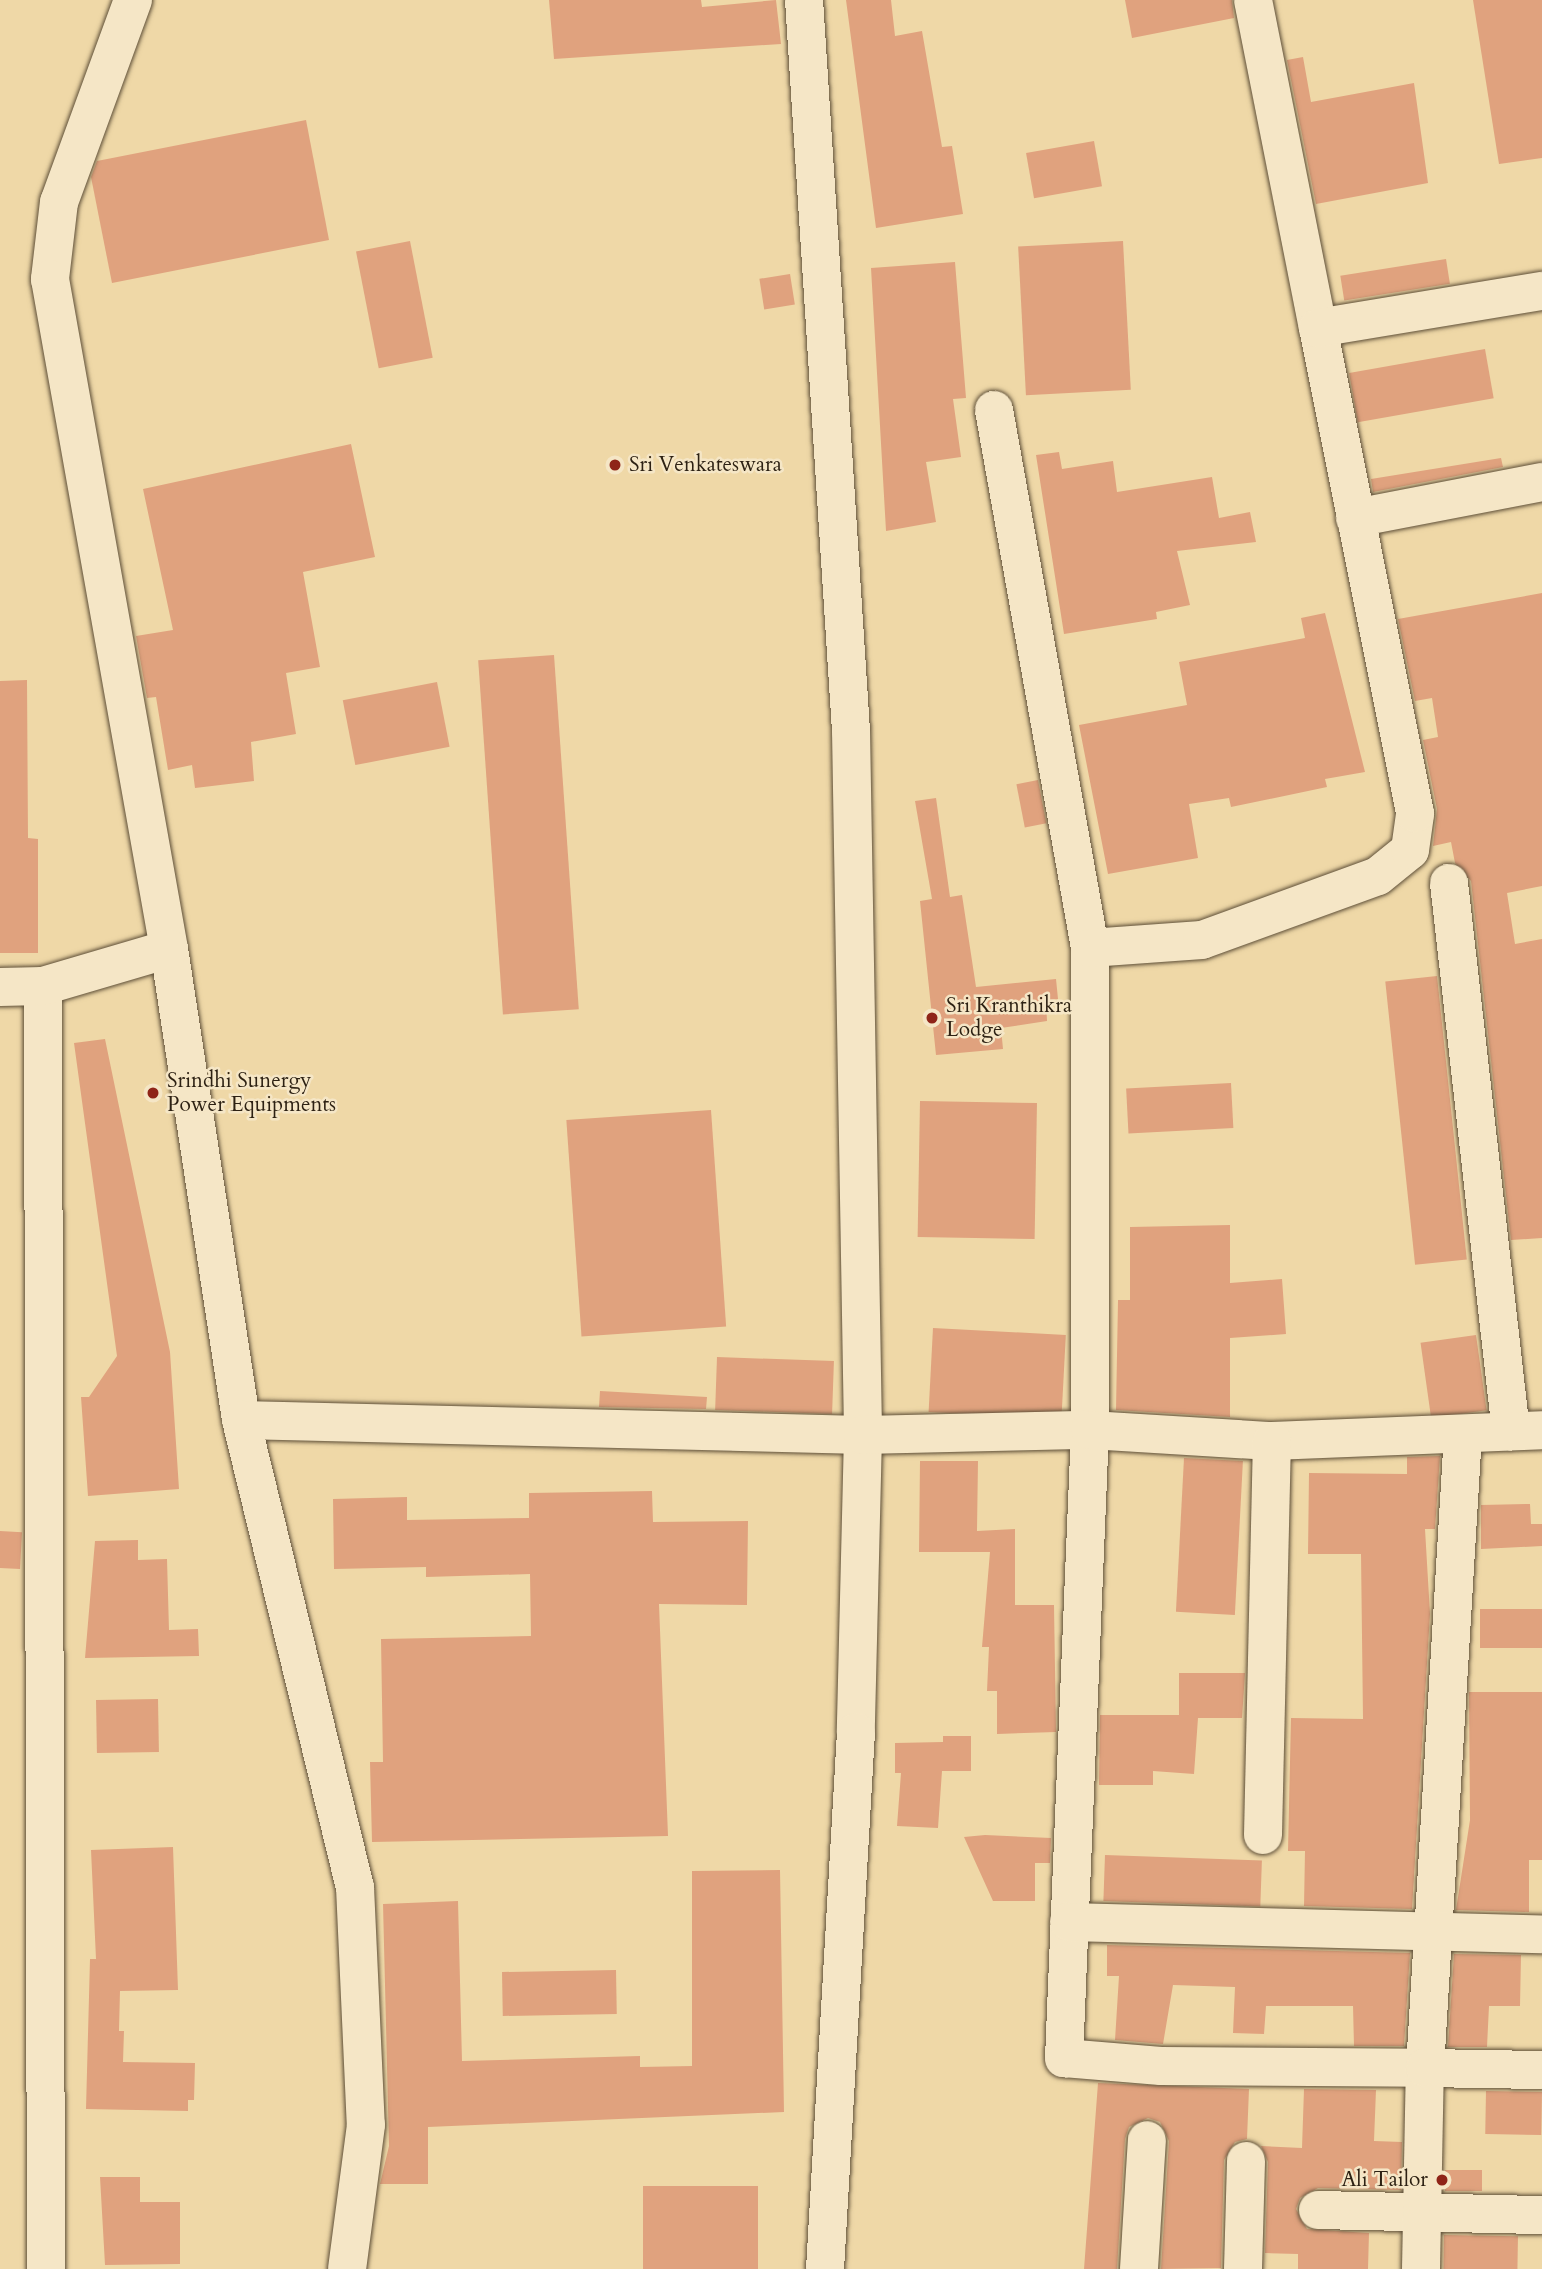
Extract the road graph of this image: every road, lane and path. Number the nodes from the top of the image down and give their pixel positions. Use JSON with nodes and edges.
{"nodes":[{"id":1,"x":133,"y":0,"type":"edge"},
{"id":2,"x":804,"y":0,"type":"edge"},
{"id":3,"x":1252,"y":0,"type":"edge"},
{"id":4,"x":1542,"y":290,"type":"edge"},
{"id":5,"x":1318,"y":328,"type":"junction"},
{"id":6,"x":994,"y":410,"type":"dead end"},
{"id":7,"x":1542,"y":482,"type":"edge"},
{"id":8,"x":1355,"y":518,"type":"junction"},
{"id":9,"x":1449,"y":883,"type":"dead end"},
{"id":10,"x":1090,"y":948,"type":"junction"},
{"id":11,"x":169,"y":949,"type":"junction"},
{"id":12,"x":43,"y":986,"type":"junction"},
{"id":13,"x":0,"y":987,"type":"edge"},
{"id":14,"x":241,"y":1420,"type":"junction"},
{"id":15,"x":1090,"y":1430,"type":"junction"},
{"id":16,"x":1526,"y":1431,"type":"edge"},
{"id":17,"x":1463,"y":1434,"type":"junction"},
{"id":18,"x":863,"y":1435,"type":"junction"},
{"id":19,"x":1272,"y":1441,"type":"junction"},
{"id":20,"x":1263,"y":1835,"type":"dead end"},
{"id":21,"x":1069,"y":1922,"type":"junction"},
{"id":22,"x":1432,"y":1931,"type":"junction"},
{"id":23,"x":1542,"y":1934,"type":"edge"},
{"id":24,"x":1425,"y":2068,"type":"junction"},
{"id":25,"x":1542,"y":2070,"type":"edge"},
{"id":26,"x":1147,"y":2140,"type":"dead end"},
{"id":27,"x":1246,"y":2161,"type":"dead end"},
{"id":28,"x":1318,"y":2210,"type":"dead end"},
{"id":29,"x":1422,"y":2214,"type":"junction"},
{"id":30,"x":1542,"y":2216,"type":"edge"},
{"id":31,"x":46,"y":2269,"type":"edge"},
{"id":32,"x":347,"y":2269,"type":"edge"},
{"id":33,"x":825,"y":2269,"type":"edge"},
{"id":34,"x":1139,"y":2269,"type":"edge"},
{"id":35,"x":1243,"y":2269,"type":"edge"},
{"id":36,"x":1421,"y":2269,"type":"edge"}],
"edges":[{"from":1,"to":11,"type":"street"},
{"from":2,"to":18,"type":"street"},
{"from":3,"to":5,"type":"street"},
{"from":4,"to":5,"type":"street"},
{"from":5,"to":8,"type":"street"},
{"from":6,"to":10,"type":"street"},
{"from":7,"to":8,"type":"street"},
{"from":8,"to":10,"type":"street"},
{"from":9,"to":16,"type":"street"},
{"from":10,"to":15,"type":"street"},
{"from":11,"to":12,"type":"street"},
{"from":11,"to":14,"type":"street"},
{"from":12,"to":13,"type":"street"},
{"from":12,"to":31,"type":"street"},
{"from":14,"to":18,"type":"street"},
{"from":14,"to":32,"type":"street"},
{"from":15,"to":18,"type":"street"},
{"from":15,"to":19,"type":"street"},
{"from":15,"to":21,"type":"street"},
{"from":16,"to":17,"type":"street"},
{"from":17,"to":19,"type":"street"},
{"from":17,"to":22,"type":"street"},
{"from":18,"to":33,"type":"street"},
{"from":19,"to":20,"type":"street"},
{"from":21,"to":22,"type":"street"},
{"from":21,"to":24,"type":"street"},
{"from":22,"to":23,"type":"street"},
{"from":22,"to":24,"type":"street"},
{"from":24,"to":25,"type":"street"},
{"from":24,"to":29,"type":"street"},
{"from":26,"to":34,"type":"street"},
{"from":27,"to":35,"type":"street"},
{"from":28,"to":29,"type":"street"},
{"from":29,"to":30,"type":"street"},
{"from":29,"to":36,"type":"street"}]}
